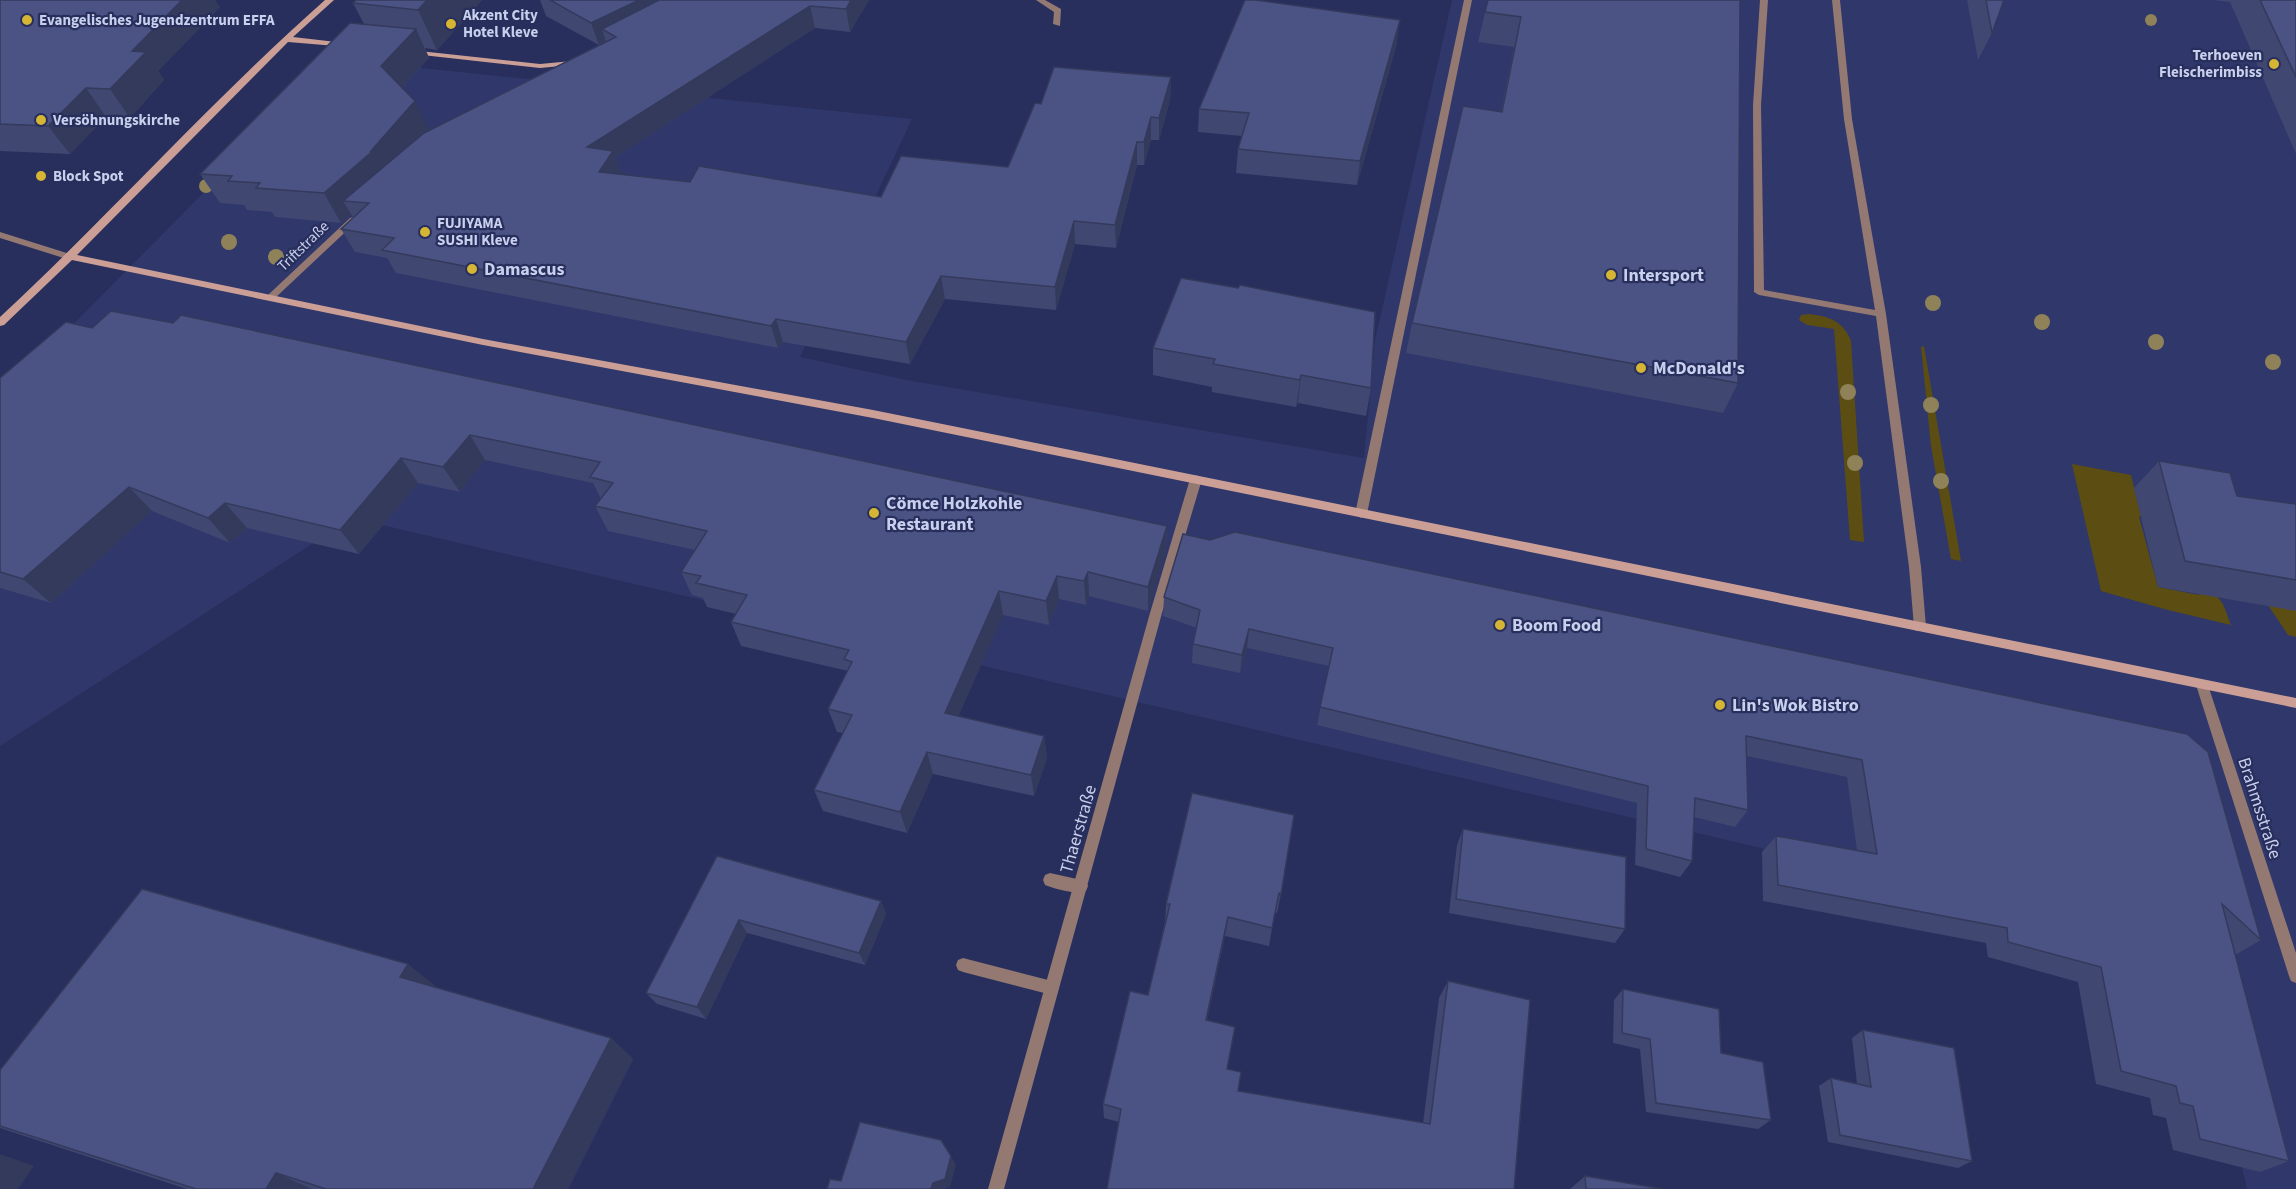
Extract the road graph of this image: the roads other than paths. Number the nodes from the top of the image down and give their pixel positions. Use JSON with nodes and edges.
{"nodes":[{"id":1,"x":330,"y":0,"type":"edge"},
{"id":2,"x":1040,"y":0,"type":"edge"},
{"id":3,"x":1468,"y":0,"type":"edge"},
{"id":4,"x":1764,"y":0,"type":"edge"},
{"id":5,"x":1836,"y":0,"type":"edge"},
{"id":6,"x":1056,"y":24,"type":"dead end"},
{"id":7,"x":287,"y":39,"type":"junction"},
{"id":8,"x":359,"y":46,"type":"edge"},
{"id":9,"x":406,"y":51,"type":"edge"},
{"id":10,"x":577,"y":62,"type":"edge"},
{"id":11,"x":556,"y":66,"type":"junction"},
{"id":12,"x":551,"y":75,"type":"edge"},
{"id":13,"x":357,"y":216,"type":"edge"},
{"id":14,"x":0,"y":235,"type":"edge"},
{"id":15,"x":70,"y":257,"type":"junction"},
{"id":16,"x":271,"y":297,"type":"junction"},
{"id":17,"x":1881,"y":314,"type":"junction"},
{"id":18,"x":0,"y":323,"type":"edge"},
{"id":19,"x":1196,"y":479,"type":"junction"},
{"id":20,"x":1361,"y":514,"type":"junction"},
{"id":21,"x":1920,"y":627,"type":"junction"},
{"id":22,"x":2202,"y":685,"type":"junction"},
{"id":23,"x":2296,"y":703,"type":"edge"},
{"id":24,"x":1050,"y":880,"type":"dead end"},
{"id":25,"x":1081,"y":886,"type":"junction"},
{"id":26,"x":963,"y":964,"type":"dead end"},
{"id":27,"x":2296,"y":975,"type":"edge"},
{"id":28,"x":1052,"y":988,"type":"junction"},
{"id":29,"x":996,"y":1189,"type":"edge"}],
"edges":[{"from":1,"to":7,"type":"main road"},
{"from":2,"to":6,"type":"street"},
{"from":3,"to":20,"type":"street"},
{"from":4,"to":17,"type":"street"},
{"from":5,"to":17,"type":"street"},
{"from":7,"to":8,"type":"main road"},
{"from":7,"to":15,"type":"main road"},
{"from":9,"to":11,"type":"main road"},
{"from":10,"to":11,"type":"main road"},
{"from":11,"to":12,"type":"street"},
{"from":13,"to":16,"type":"street","name":"Triftstraße"},
{"from":14,"to":15,"type":"street"},
{"from":15,"to":16,"type":"main road"},
{"from":15,"to":18,"type":"main road"},
{"from":16,"to":19,"type":"main road"},
{"from":17,"to":21,"type":"street"},
{"from":19,"to":20,"type":"main road"},
{"from":19,"to":25,"type":"street","name":"Thaerstraße"},
{"from":20,"to":21,"type":"main road"},
{"from":21,"to":22,"type":"main road"},
{"from":22,"to":23,"type":"main road"},
{"from":22,"to":27,"type":"street","name":"Brahmsstraße"},
{"from":24,"to":25,"type":"street"},
{"from":25,"to":28,"type":"street","name":"Thaerstraße"},
{"from":26,"to":28,"type":"street"},
{"from":28,"to":29,"type":"street","name":"Thaerstraße"}]}
